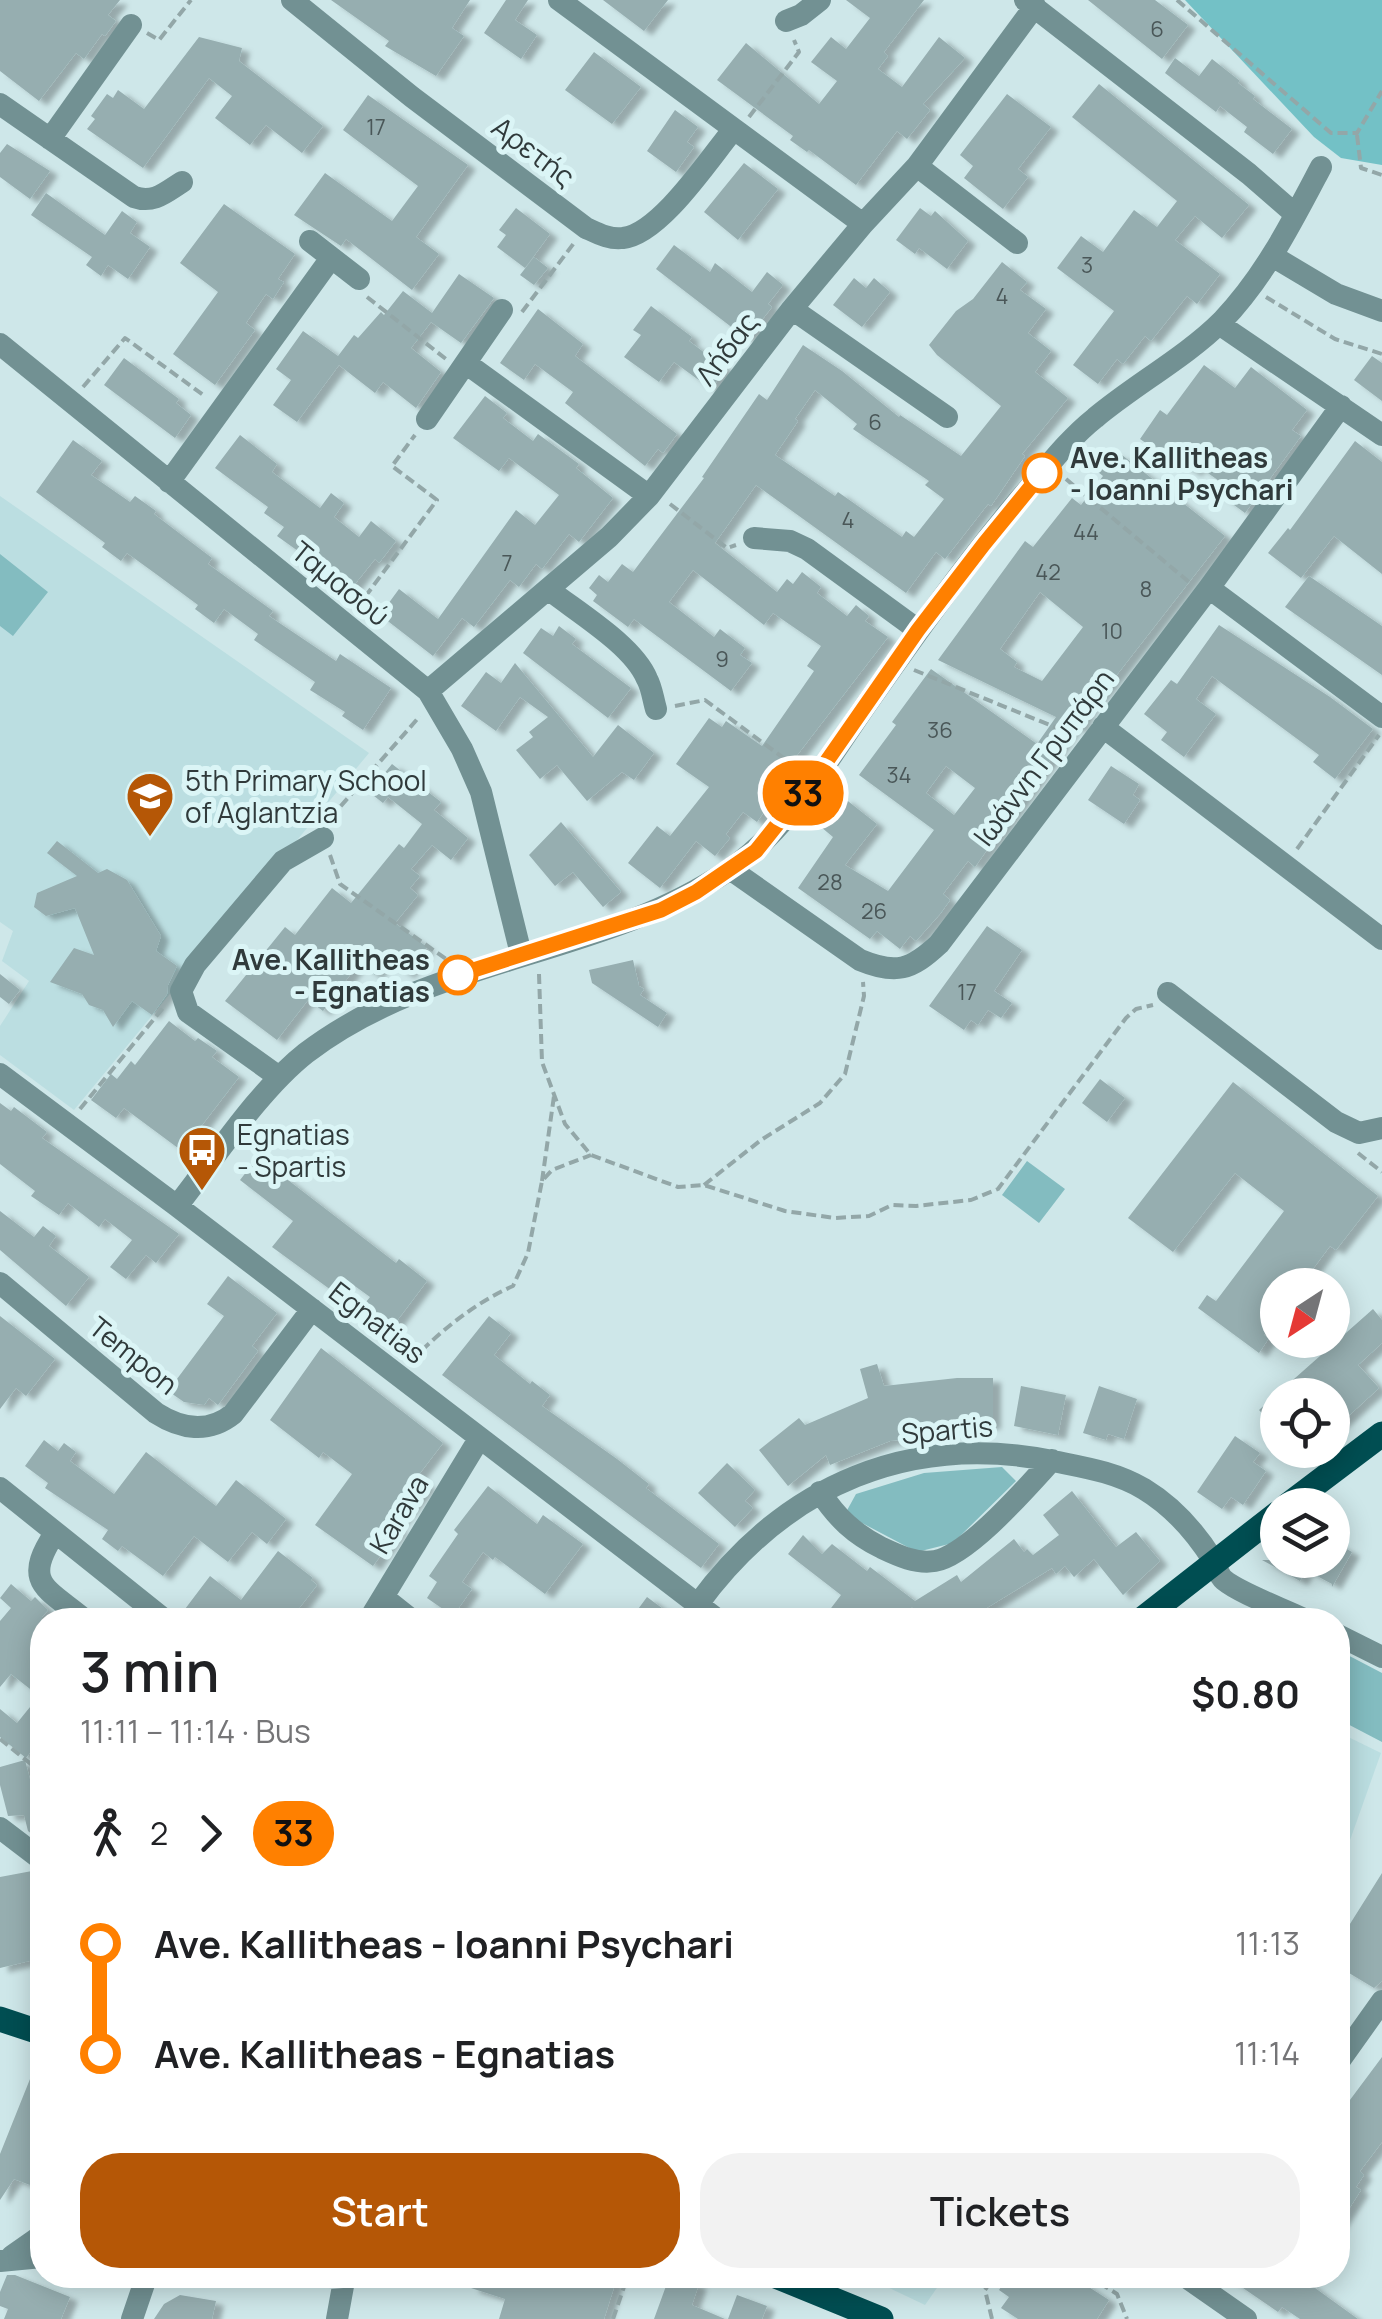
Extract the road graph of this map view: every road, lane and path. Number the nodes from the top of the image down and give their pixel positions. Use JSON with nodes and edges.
{"nodes":[{"id":1,"x":191,"y":0,"type":"edge"},
{"id":2,"x":292,"y":0,"type":"edge"},
{"id":3,"x":558,"y":0,"type":"edge"},
{"id":4,"x":820,"y":0,"type":"edge"},
{"id":5,"x":1177,"y":0,"type":"edge"},
{"id":6,"x":1030,"y":3,"type":"edge"},
{"id":7,"x":786,"y":20,"type":"joint"},
{"id":8,"x":131,"y":24,"type":"joint"},
{"id":9,"x":1382,"y":91,"type":"edge"},
{"id":10,"x":0,"y":104,"type":"edge"},
{"id":11,"x":735,"y":131,"type":"junction"},
{"id":12,"x":1357,"y":133,"type":"junction"},
{"id":13,"x":50,"y":139,"type":"junction"},
{"id":14,"x":917,"y":166,"type":"junction"},
{"id":15,"x":1321,"y":167,"type":"dead end"},
{"id":16,"x":1382,"y":174,"type":"edge"},
{"id":17,"x":182,"y":182,"type":"dead end"},
{"id":18,"x":1295,"y":214,"type":"junction"},
{"id":19,"x":862,"y":224,"type":"junction"},
{"id":20,"x":586,"y":228,"type":"junction"},
{"id":21,"x":310,"y":241,"type":"dead end"},
{"id":22,"x":1017,"y":243,"type":"dead end"},
{"id":23,"x":1274,"y":257,"type":"junction"},
{"id":24,"x":332,"y":258,"type":"junction"},
{"id":25,"x":359,"y":279,"type":"joint"},
{"id":26,"x":1250,"y":288,"type":"junction"},
{"id":27,"x":792,"y":309,"type":"junction"},
{"id":28,"x":502,"y":310,"type":"joint"},
{"id":29,"x":1382,"y":311,"type":"edge"},
{"id":30,"x":1219,"y":324,"type":"junction"},
{"id":31,"x":0,"y":344,"type":"edge"},
{"id":32,"x":1382,"y":354,"type":"edge"},
{"id":33,"x":464,"y":368,"type":"junction"},
{"id":34,"x":71,"y":402,"type":"junction"},
{"id":35,"x":1341,"y":406,"type":"junction"},
{"id":36,"x":222,"y":409,"type":"junction"},
{"id":37,"x":947,"y":417,"type":"dead end"},
{"id":38,"x":427,"y":419,"type":"joint"},
{"id":39,"x":1382,"y":435,"type":"edge"},
{"id":40,"x":1049,"y":466,"type":"junction"},
{"id":41,"x":168,"y":482,"type":"junction"},
{"id":42,"x":651,"y":493,"type":"junction"},
{"id":43,"x":754,"y":538,"type":"joint"},
{"id":44,"x":548,"y":589,"type":"junction"},
{"id":45,"x":1207,"y":591,"type":"junction"},
{"id":46,"x":344,"y":624,"type":"junction"},
{"id":47,"x":918,"y":630,"type":"junction"},
{"id":48,"x":896,"y":662,"type":"junction"},
{"id":49,"x":431,"y":696,"type":"junction"},
{"id":50,"x":656,"y":709,"type":"joint"},
{"id":51,"x":1382,"y":717,"type":"edge"},
{"id":52,"x":1382,"y":731,"type":"edge"},
{"id":53,"x":1098,"y":734,"type":"junction"},
{"id":54,"x":814,"y":780,"type":"junction"},
{"id":55,"x":324,"y":838,"type":"junction"},
{"id":56,"x":1286,"y":865,"type":"junction"},
{"id":57,"x":730,"y":869,"type":"junction"},
{"id":58,"x":1380,"y":932,"type":"edge"},
{"id":59,"x":530,"y":952,"type":"junction"},
{"id":60,"x":860,"y":960,"type":"junction"},
{"id":61,"x":459,"y":974,"type":"junction"},
{"id":62,"x":181,"y":991,"type":"junction"},
{"id":63,"x":1161,"y":999,"type":"joint"},
{"id":64,"x":0,"y":1074,"type":"edge"},
{"id":65,"x":279,"y":1077,"type":"junction"},
{"id":66,"x":554,"y":1095,"type":"junction"},
{"id":67,"x":68,"y":1124,"type":"junction"},
{"id":68,"x":1382,"y":1128,"type":"edge"},
{"id":69,"x":1350,"y":1148,"type":"dead end"},
{"id":70,"x":591,"y":1155,"type":"junction"},
{"id":71,"x":1382,"y":1172,"type":"edge"},
{"id":72,"x":542,"y":1181,"type":"junction"},
{"id":73,"x":704,"y":1186,"type":"junction"},
{"id":74,"x":177,"y":1206,"type":"junction"},
{"id":75,"x":0,"y":1283,"type":"edge"},
{"id":76,"x":312,"y":1309,"type":"junction"},
{"id":77,"x":396,"y":1375,"type":"junction"},
{"id":78,"x":1382,"y":1434,"type":"edge"},
{"id":79,"x":479,"y":1438,"type":"junction"},
{"id":80,"x":1052,"y":1460,"type":"junction"},
{"id":81,"x":0,"y":1488,"type":"edge"},
{"id":82,"x":1311,"y":1488,"type":"edge"},
{"id":83,"x":820,"y":1492,"type":"junction"},
{"id":84,"x":1260,"y":1527,"type":"edge"},
{"id":85,"x":55,"y":1534,"type":"junction"},
{"id":86,"x":1214,"y":1562,"type":"junction"},
{"id":87,"x":383,"y":1597,"type":"junction"},
{"id":88,"x":698,"y":1604,"type":"junction"},
{"id":89,"x":71,"y":1608,"type":"edge"},
{"id":90,"x":150,"y":1608,"type":"edge"},
{"id":91,"x":376,"y":1608,"type":"edge"},
{"id":92,"x":397,"y":1608,"type":"edge"},
{"id":93,"x":703,"y":1608,"type":"edge"},
{"id":94,"x":1156,"y":1608,"type":"edge"},
{"id":95,"x":1281,"y":1608,"type":"edge"},
{"id":96,"x":0,"y":1739,"type":"edge"},
{"id":97,"x":30,"y":1762,"type":"edge"},
{"id":98,"x":0,"y":1828,"type":"edge"},
{"id":99,"x":30,"y":1851,"type":"edge"},
{"id":100,"x":1382,"y":2001,"type":"edge"},
{"id":101,"x":0,"y":2019,"type":"edge"},
{"id":102,"x":30,"y":2029,"type":"edge"},
{"id":103,"x":1350,"y":2046,"type":"edge"},
{"id":104,"x":30,"y":2244,"type":"edge"},
{"id":105,"x":30,"y":2258,"type":"edge"},
{"id":106,"x":4,"y":2260,"type":"edge"},
{"id":107,"x":143,"y":2288,"type":"edge"},
{"id":108,"x":342,"y":2288,"type":"edge"},
{"id":109,"x":624,"y":2288,"type":"edge"},
{"id":110,"x":805,"y":2288,"type":"edge"},
{"id":111,"x":986,"y":2288,"type":"edge"},
{"id":112,"x":1108,"y":2288,"type":"edge"},
{"id":113,"x":1204,"y":2288,"type":"edge"},
{"id":114,"x":132,"y":2319,"type":"edge"},
{"id":115,"x":338,"y":2319,"type":"edge"},
{"id":116,"x":613,"y":2319,"type":"edge"},
{"id":117,"x":881,"y":2319,"type":"edge"},
{"id":118,"x":992,"y":2319,"type":"edge"},
{"id":119,"x":1127,"y":2319,"type":"edge"},
{"id":120,"x":1246,"y":2319,"type":"edge"}],
"edges":[{"from":1,"to":8,"type":"path"},
{"from":2,"to":20,"type":"street","name":"Αρετής"},
{"from":3,"to":11,"type":"street"},
{"from":4,"to":7,"type":"street"},
{"from":5,"to":12,"type":"path"},
{"from":6,"to":14,"type":"street","name":"Λήδας"},
{"from":6,"to":18,"type":"street"},
{"from":7,"to":11,"type":"path"},
{"from":8,"to":13,"type":"street"},
{"from":9,"to":12,"type":"path"},
{"from":10,"to":13,"type":"street"},
{"from":11,"to":19,"type":"street"},
{"from":11,"to":20,"type":"street","name":"Αρετής"},
{"from":12,"to":16,"type":"path"},
{"from":13,"to":17,"type":"street"},
{"from":14,"to":19,"type":"street","name":"Λήδας"},
{"from":14,"to":22,"type":"street"},
{"from":15,"to":18,"type":"street"},
{"from":18,"to":23,"type":"street"},
{"from":19,"to":27,"type":"street","name":"Λήδας"},
{"from":20,"to":28,"type":"path"},
{"from":21,"to":24,"type":"street"},
{"from":23,"to":26,"type":"street"},
{"from":23,"to":29,"type":"street"},
{"from":24,"to":25,"type":"street"},
{"from":24,"to":36,"type":"street"},
{"from":25,"to":33,"type":"path"},
{"from":26,"to":30,"type":"street"},
{"from":26,"to":32,"type":"path"},
{"from":27,"to":37,"type":"street"},
{"from":27,"to":42,"type":"street","name":"Λήδας"},
{"from":28,"to":33,"type":"street"},
{"from":30,"to":35,"type":"street"},
{"from":30,"to":40,"type":"street"},
{"from":31,"to":34,"type":"street","name":"Ταμασού"},
{"from":33,"to":38,"type":"street"},
{"from":33,"to":42,"type":"street"},
{"from":34,"to":36,"type":"path"},
{"from":34,"to":41,"type":"street","name":"Ταμασού"},
{"from":35,"to":39,"type":"street"},
{"from":35,"to":45,"type":"street","name":"Ιωάννη Γρυπάρη"},
{"from":36,"to":41,"type":"street"},
{"from":38,"to":46,"type":"path"},
{"from":40,"to":45,"type":"path"},
{"from":40,"to":47,"type":"street"},
{"from":41,"to":46,"type":"street","name":"Ταμασού"},
{"from":42,"to":43,"type":"path"},
{"from":42,"to":44,"type":"street","name":"Λήδας"},
{"from":43,"to":47,"type":"street"},
{"from":44,"to":49,"type":"street","name":"Λήδας"},
{"from":44,"to":50,"type":"street"},
{"from":45,"to":51,"type":"street"},
{"from":45,"to":53,"type":"street","name":"Ιωάννη Γρυπάρη"},
{"from":46,"to":49,"type":"street","name":"Ταμασού"},
{"from":47,"to":48,"type":"street"},
{"from":48,"to":53,"type":"path"},
{"from":48,"to":54,"type":"street"},
{"from":49,"to":55,"type":"path"},
{"from":49,"to":59,"type":"street","name":"Ταμασού"},
{"from":50,"to":54,"type":"path"},
{"from":52,"to":56,"type":"path"},
{"from":53,"to":56,"type":"street"},
{"from":53,"to":60,"type":"street","name":"Ιωάννη Γρυπάρη"},
{"from":54,"to":57,"type":"street"},
{"from":55,"to":61,"type":"path"},
{"from":55,"to":62,"type":"street"},
{"from":56,"to":58,"type":"street"},
{"from":57,"to":59,"type":"street"},
{"from":57,"to":60,"type":"street","name":"Ιωάννη Γρυπάρη"},
{"from":59,"to":61,"type":"street"},
{"from":59,"to":66,"type":"path"},
{"from":60,"to":73,"type":"path"},
{"from":61,"to":65,"type":"street"},
{"from":62,"to":65,"type":"street"},
{"from":62,"to":67,"type":"path"},
{"from":63,"to":68,"type":"street"},
{"from":63,"to":73,"type":"path"},
{"from":64,"to":67,"type":"street","name":"Egnatias"},
{"from":65,"to":74,"type":"street"},
{"from":66,"to":70,"type":"path"},
{"from":66,"to":72,"type":"path"},
{"from":67,"to":74,"type":"street","name":"Egnatias"},
{"from":69,"to":71,"type":"path"},
{"from":70,"to":72,"type":"path"},
{"from":70,"to":73,"type":"path"},
{"from":72,"to":77,"type":"path"},
{"from":74,"to":76,"type":"street","name":"Egnatias"},
{"from":75,"to":76,"type":"street","name":"Tempon"},
{"from":76,"to":77,"type":"street","name":"Egnatias"},
{"from":77,"to":79,"type":"street","name":"Egnatias"},
{"from":78,"to":82,"type":"main road"},
{"from":79,"to":87,"type":"street","name":"Karava"},
{"from":79,"to":88,"type":"street","name":"Egnatias"},
{"from":80,"to":83,"type":"street","name":"Spartis"},
{"from":80,"to":83,"type":"street"},
{"from":80,"to":86,"type":"street","name":"Spartis"},
{"from":81,"to":85,"type":"street"},
{"from":83,"to":88,"type":"street","name":"Spartis"},
{"from":84,"to":86,"type":"main road"},
{"from":85,"to":89,"type":"street"},
{"from":85,"to":90,"type":"street"},
{"from":86,"to":94,"type":"main road"},
{"from":86,"to":95,"type":"street","name":"Spartis"},
{"from":87,"to":91,"type":"street","name":"Karava"},
{"from":87,"to":92,"type":"street"},
{"from":88,"to":93,"type":"street","name":"Egnatias"},
{"from":96,"to":97,"type":"path"},
{"from":98,"to":99,"type":"street"},
{"from":100,"to":103,"type":"street"},
{"from":101,"to":102,"type":"main road"},
{"from":104,"to":106,"type":"street"},
{"from":105,"to":106,"type":"street"},
{"from":107,"to":114,"type":"street"},
{"from":108,"to":115,"type":"street"},
{"from":109,"to":116,"type":"path"},
{"from":110,"to":117,"type":"main road"},
{"from":111,"to":118,"type":"path"},
{"from":112,"to":119,"type":"path"},
{"from":113,"to":120,"type":"street"}]}
